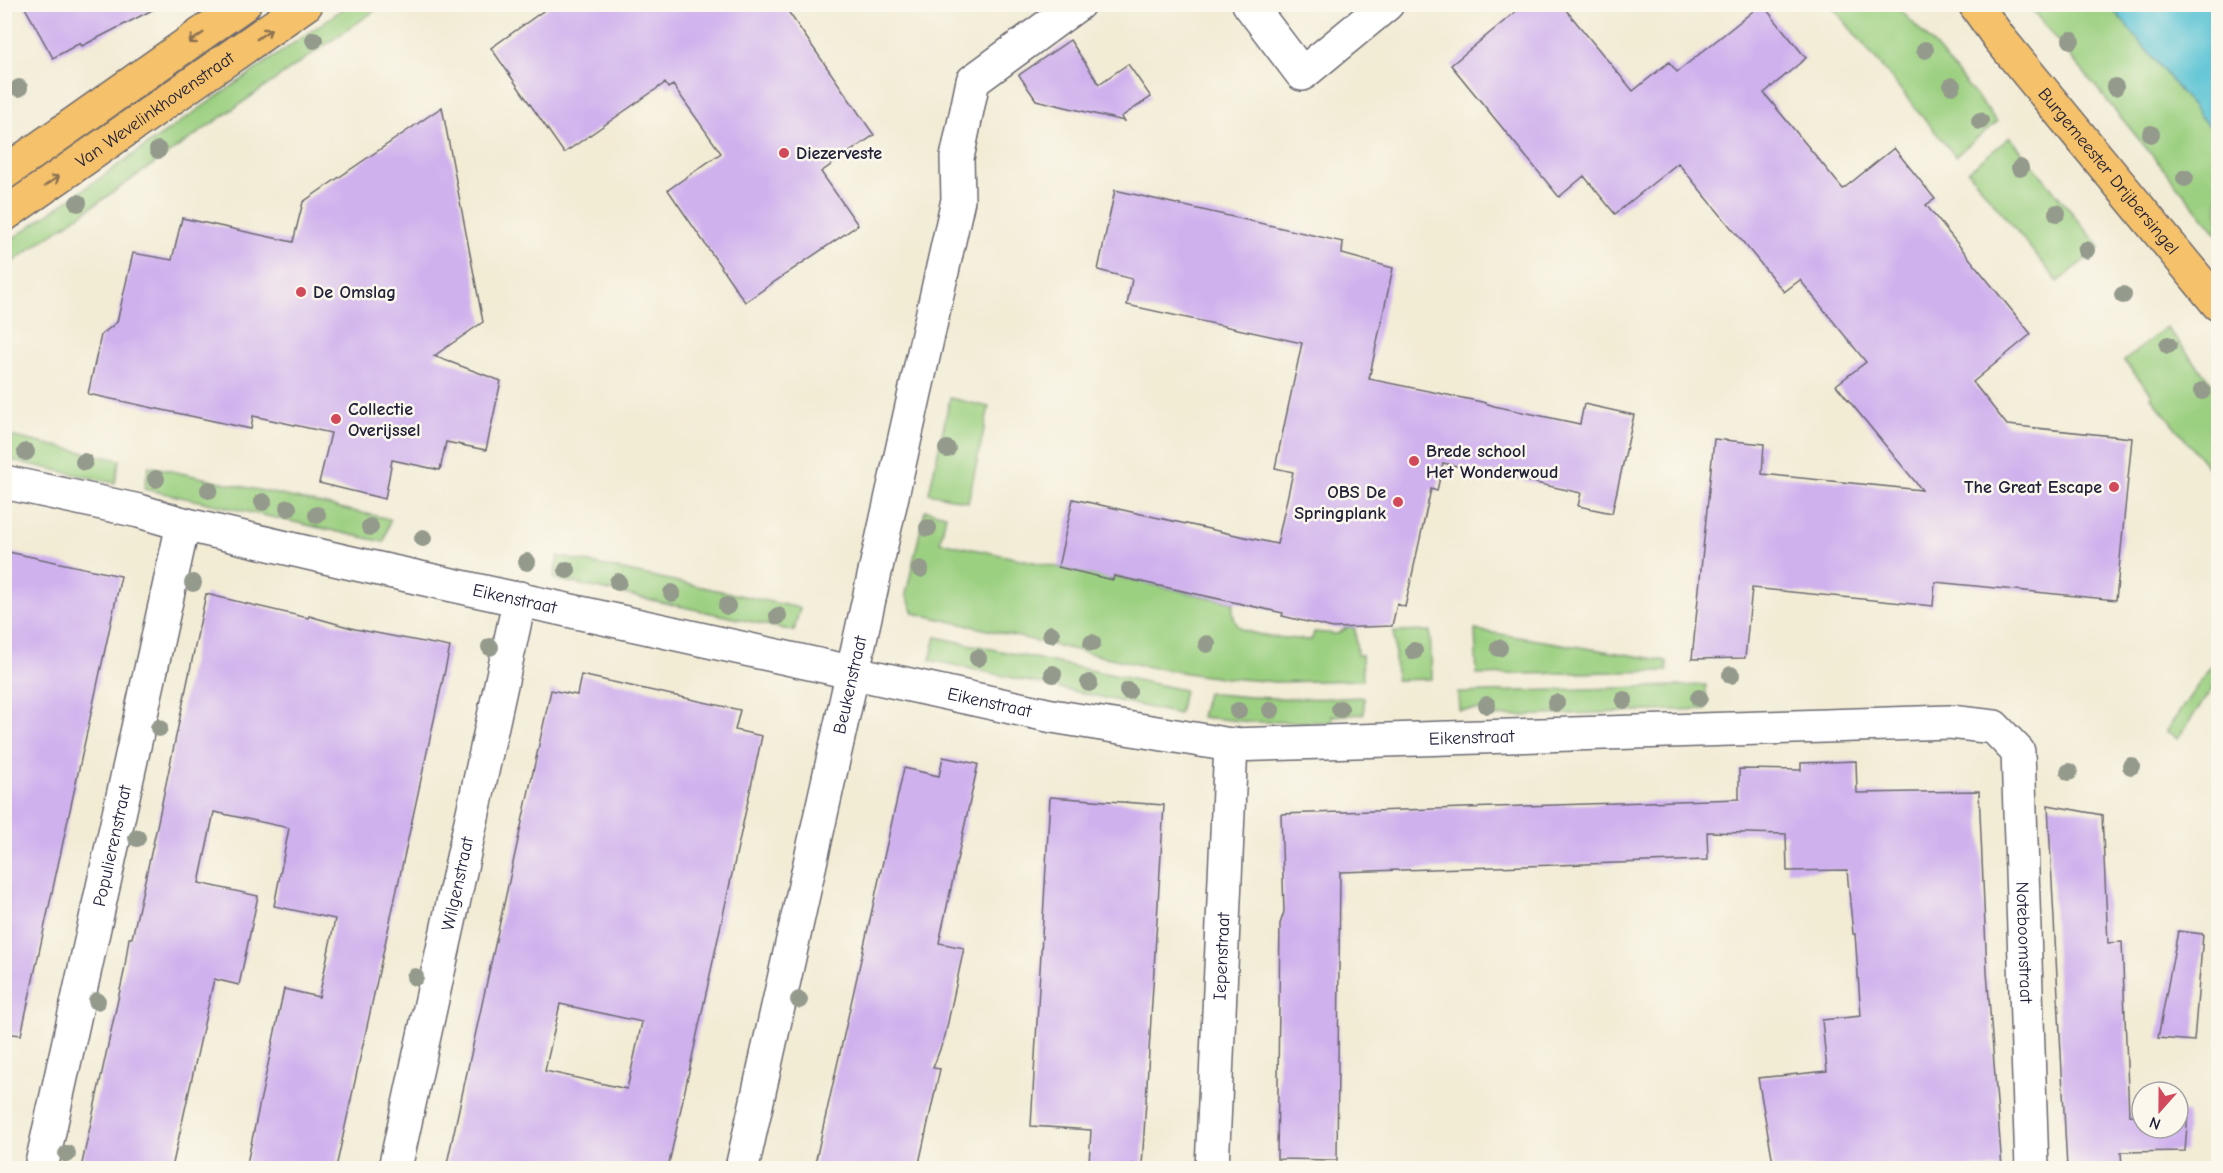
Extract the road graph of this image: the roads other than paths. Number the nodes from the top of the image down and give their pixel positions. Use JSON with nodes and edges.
{"nodes":[{"id":1,"x":244,"y":4,"type":"edge"},
{"id":2,"x":306,"y":4,"type":"edge"},
{"id":3,"x":1077,"y":4,"type":"edge"},
{"id":4,"x":1249,"y":4,"type":"edge"},
{"id":5,"x":1387,"y":4,"type":"edge"},
{"id":6,"x":1965,"y":4,"type":"edge"},
{"id":7,"x":1975,"y":4,"type":"edge"},
{"id":8,"x":2000,"y":38,"type":"junction"},
{"id":9,"x":4,"y":172,"type":"edge"},
{"id":10,"x":4,"y":215,"type":"edge"},
{"id":11,"x":2218,"y":304,"type":"edge"},
{"id":12,"x":4,"y":482,"type":"edge"},
{"id":13,"x":183,"y":524,"type":"junction"},
{"id":14,"x":520,"y":598,"type":"junction"},
{"id":15,"x":854,"y":673,"type":"junction"},
{"id":16,"x":1994,"y":727,"type":"joint"},
{"id":17,"x":1231,"y":745,"type":"junction"},
{"id":18,"x":41,"y":1168,"type":"edge"},
{"id":19,"x":394,"y":1168,"type":"edge"},
{"id":20,"x":742,"y":1168,"type":"edge"},
{"id":21,"x":1212,"y":1168,"type":"edge"},
{"id":22,"x":2032,"y":1168,"type":"edge"}],
"edges":[{"from":1,"to":9,"type":"main road","name":"Van Wevelinkhovenstraat","one_way":true},
{"from":10,"to":2,"type":"main road","name":"Van Wevelinkhovenstraat","one_way":true},
{"from":3,"to":15,"type":"street","name":"Beukenstraat"},
{"from":4,"to":5,"type":"street"},
{"from":6,"to":8,"type":"main road","name":"Burgemeester Drijbersingel"},
{"from":7,"to":8,"type":"main road","name":"Burgemeester Drijbersingel"},
{"from":8,"to":11,"type":"main road","name":"Burgemeester Drijbersingel"},
{"from":12,"to":13,"type":"street","name":"Eikenstraat"},
{"from":13,"to":14,"type":"street","name":"Eikenstraat"},
{"from":13,"to":18,"type":"street","name":"Populierenstraat"},
{"from":14,"to":15,"type":"street","name":"Eikenstraat"},
{"from":14,"to":19,"type":"street","name":"Wilgenstraat"},
{"from":15,"to":17,"type":"street","name":"Eikenstraat"},
{"from":15,"to":20,"type":"street","name":"Beukenstraat"},
{"from":16,"to":17,"type":"street","name":"Eikenstraat"},
{"from":16,"to":22,"type":"street","name":"Noteboomstraat"},
{"from":17,"to":21,"type":"street","name":"Iepenstraat"}]}
